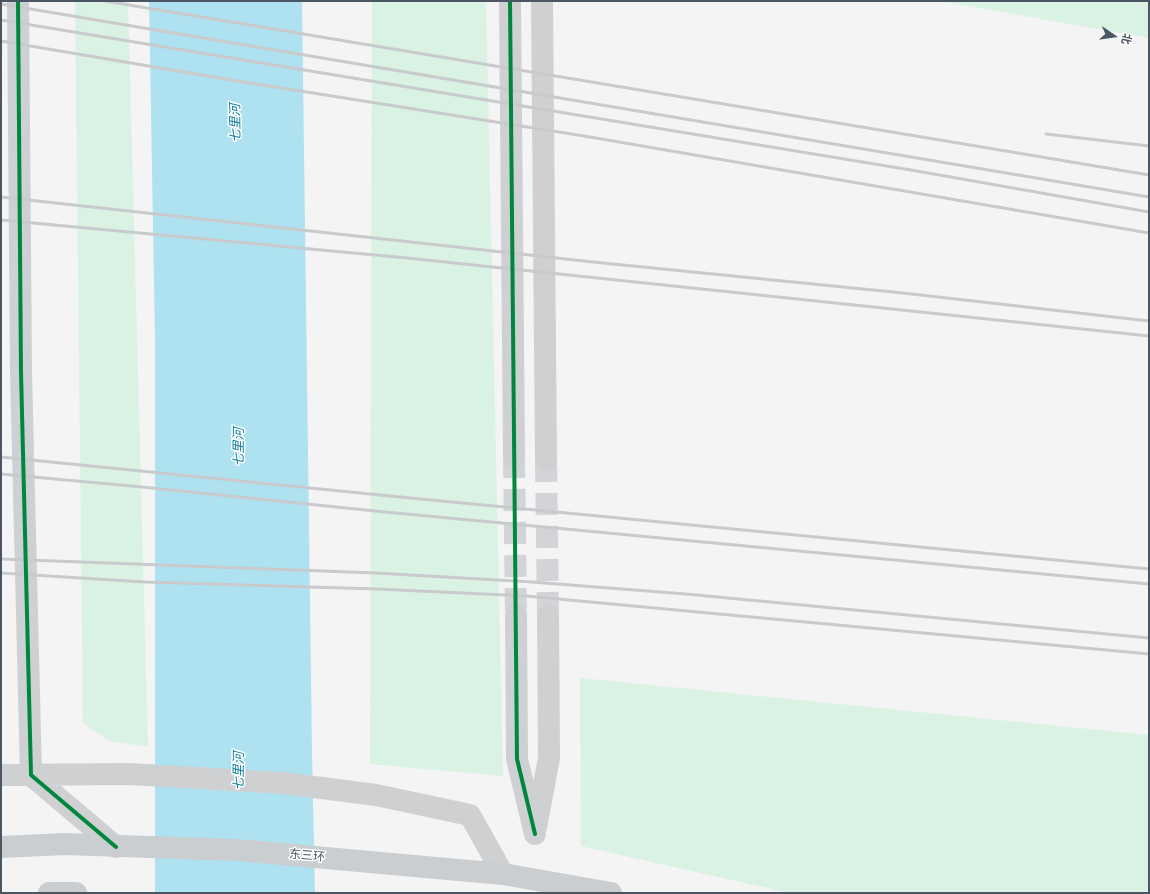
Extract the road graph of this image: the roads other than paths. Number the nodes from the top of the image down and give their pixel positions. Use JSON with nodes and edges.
{"nodes":[{"id":1,"x":18,"y":1,"type":"edge"},
{"id":2,"x":510,"y":1,"type":"edge"},
{"id":3,"x":542,"y":1,"type":"edge"},
{"id":4,"x":514,"y":456,"type":"tunnel mouth"},
{"id":5,"x":546,"y":460,"type":"tunnel mouth"},
{"id":6,"x":516,"y":614,"type":"tunnel mouth"},
{"id":7,"x":548,"y":616,"type":"tunnel mouth"},
{"id":8,"x":1,"y":775,"type":"edge"},
{"id":9,"x":31,"y":775,"type":"junction"},
{"id":10,"x":116,"y":846,"type":"junction"},
{"id":11,"x":1,"y":847,"type":"edge"},
{"id":12,"x":503,"y":874,"type":"junction"},
{"id":13,"x":48,"y":893,"type":"edge"},
{"id":14,"x":76,"y":893,"type":"edge"},
{"id":15,"x":611,"y":893,"type":"edge"}],
"edges":[{"from":1,"to":9,"type":"street"},
{"from":2,"to":4,"type":"street"},
{"from":3,"to":5,"type":"street"},
{"from":6,"to":7,"type":"street"},
{"from":8,"to":9,"type":"street"},
{"from":9,"to":10,"type":"street"},
{"from":9,"to":12,"type":"street"},
{"from":10,"to":11,"type":"main road","name":"东三环"},
{"from":10,"to":12,"type":"main road","name":"东三环"},
{"from":12,"to":15,"type":"main road","name":"东三环"},
{"from":13,"to":14,"type":"main road"}]}
